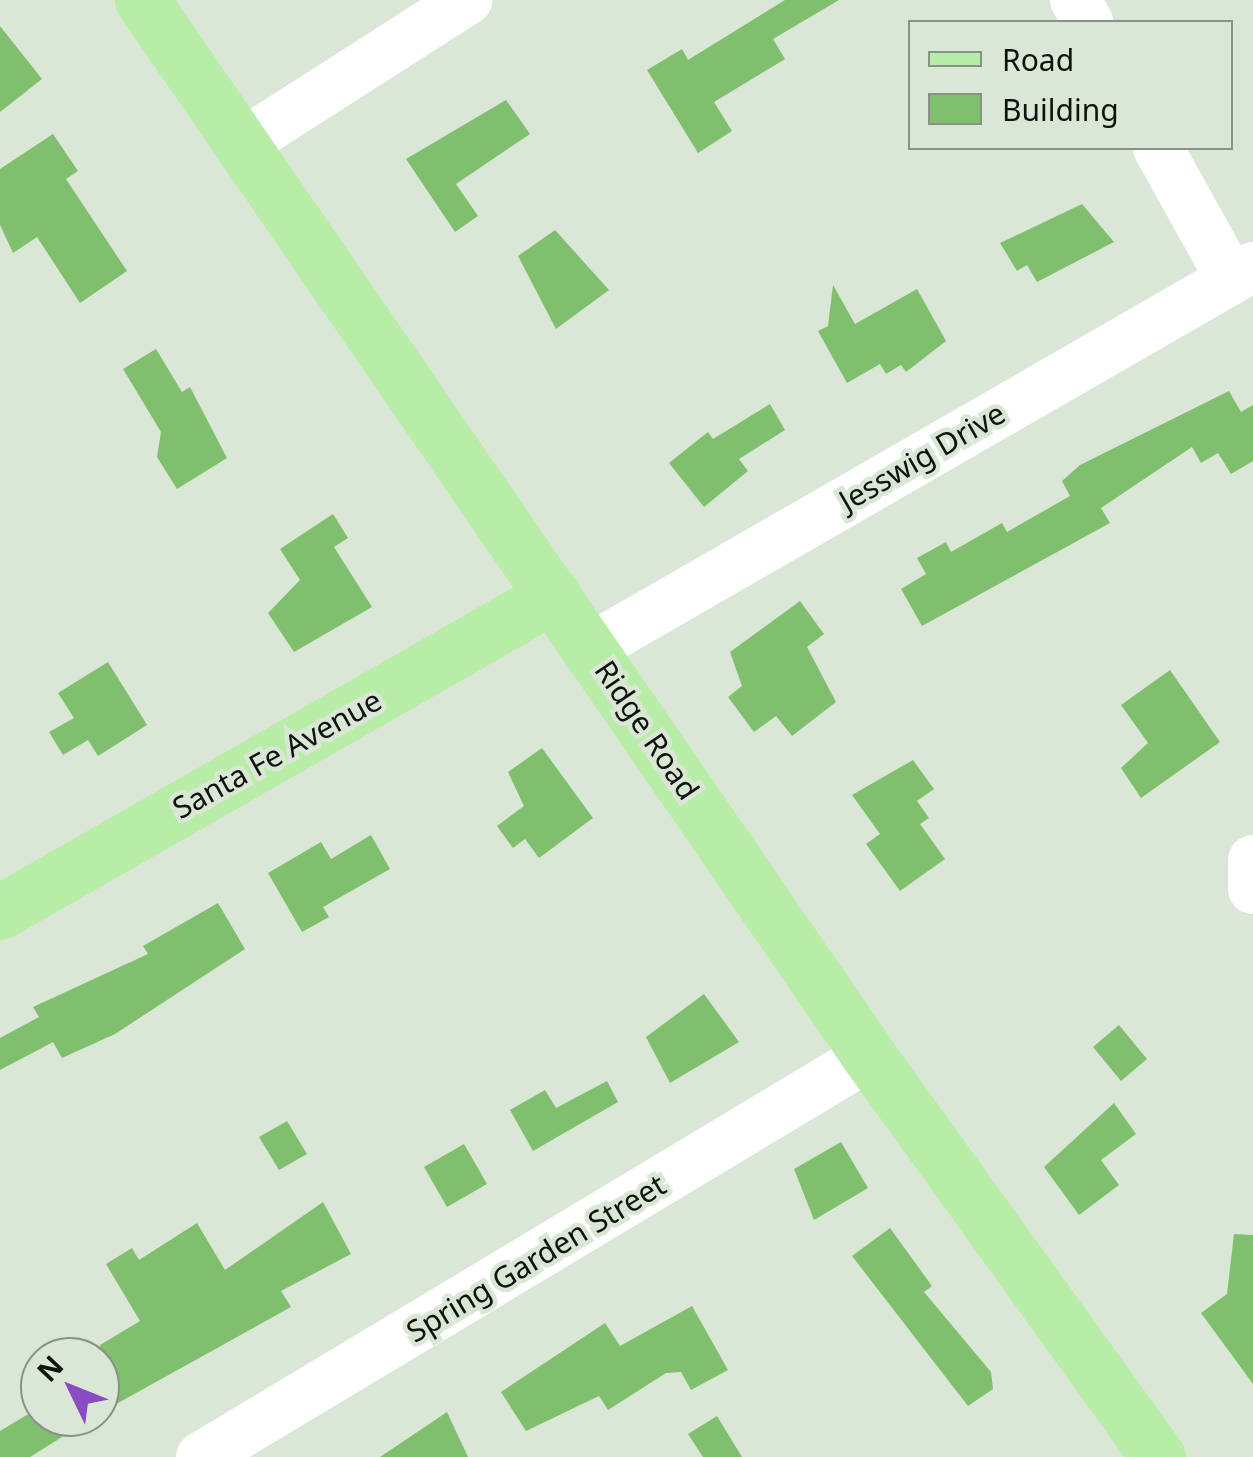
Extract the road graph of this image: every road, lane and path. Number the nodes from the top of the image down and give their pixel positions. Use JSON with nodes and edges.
{"nodes":[{"id":1,"x":142,"y":0,"type":"edge"},
{"id":2,"x":467,"y":0,"type":"edge"},
{"id":3,"x":245,"y":142,"type":"junction"},
{"id":4,"x":1159,"y":150,"type":"edge"},
{"id":5,"x":1242,"y":273,"type":"edge"},
{"id":6,"x":554,"y":595,"type":"junction"},
{"id":7,"x":591,"y":648,"type":"junction"},
{"id":8,"x":1253,"y":860,"type":"edge"},
{"id":9,"x":1253,"y":888,"type":"edge"},
{"id":10,"x":0,"y":912,"type":"edge"},
{"id":11,"x":869,"y":1056,"type":"junction"},
{"id":12,"x":201,"y":1457,"type":"edge"},
{"id":13,"x":1158,"y":1457,"type":"edge"}],
"edges":[{"from":1,"to":3,"type":"main road","name":"Ridge Road"},
{"from":2,"to":3,"type":"street"},
{"from":3,"to":6,"type":"main road","name":"Ridge Road"},
{"from":4,"to":5,"type":"street"},
{"from":5,"to":7,"type":"street","name":"Jesswig Drive"},
{"from":6,"to":7,"type":"main road","name":"Ridge Road"},
{"from":6,"to":10,"type":"main road","name":"Santa Fe Avenue"},
{"from":7,"to":11,"type":"main road","name":"Ridge Road"},
{"from":8,"to":9,"type":"street"},
{"from":11,"to":12,"type":"street","name":"Spring Garden Street"},
{"from":11,"to":13,"type":"main road","name":"Ridge Road"}]}
